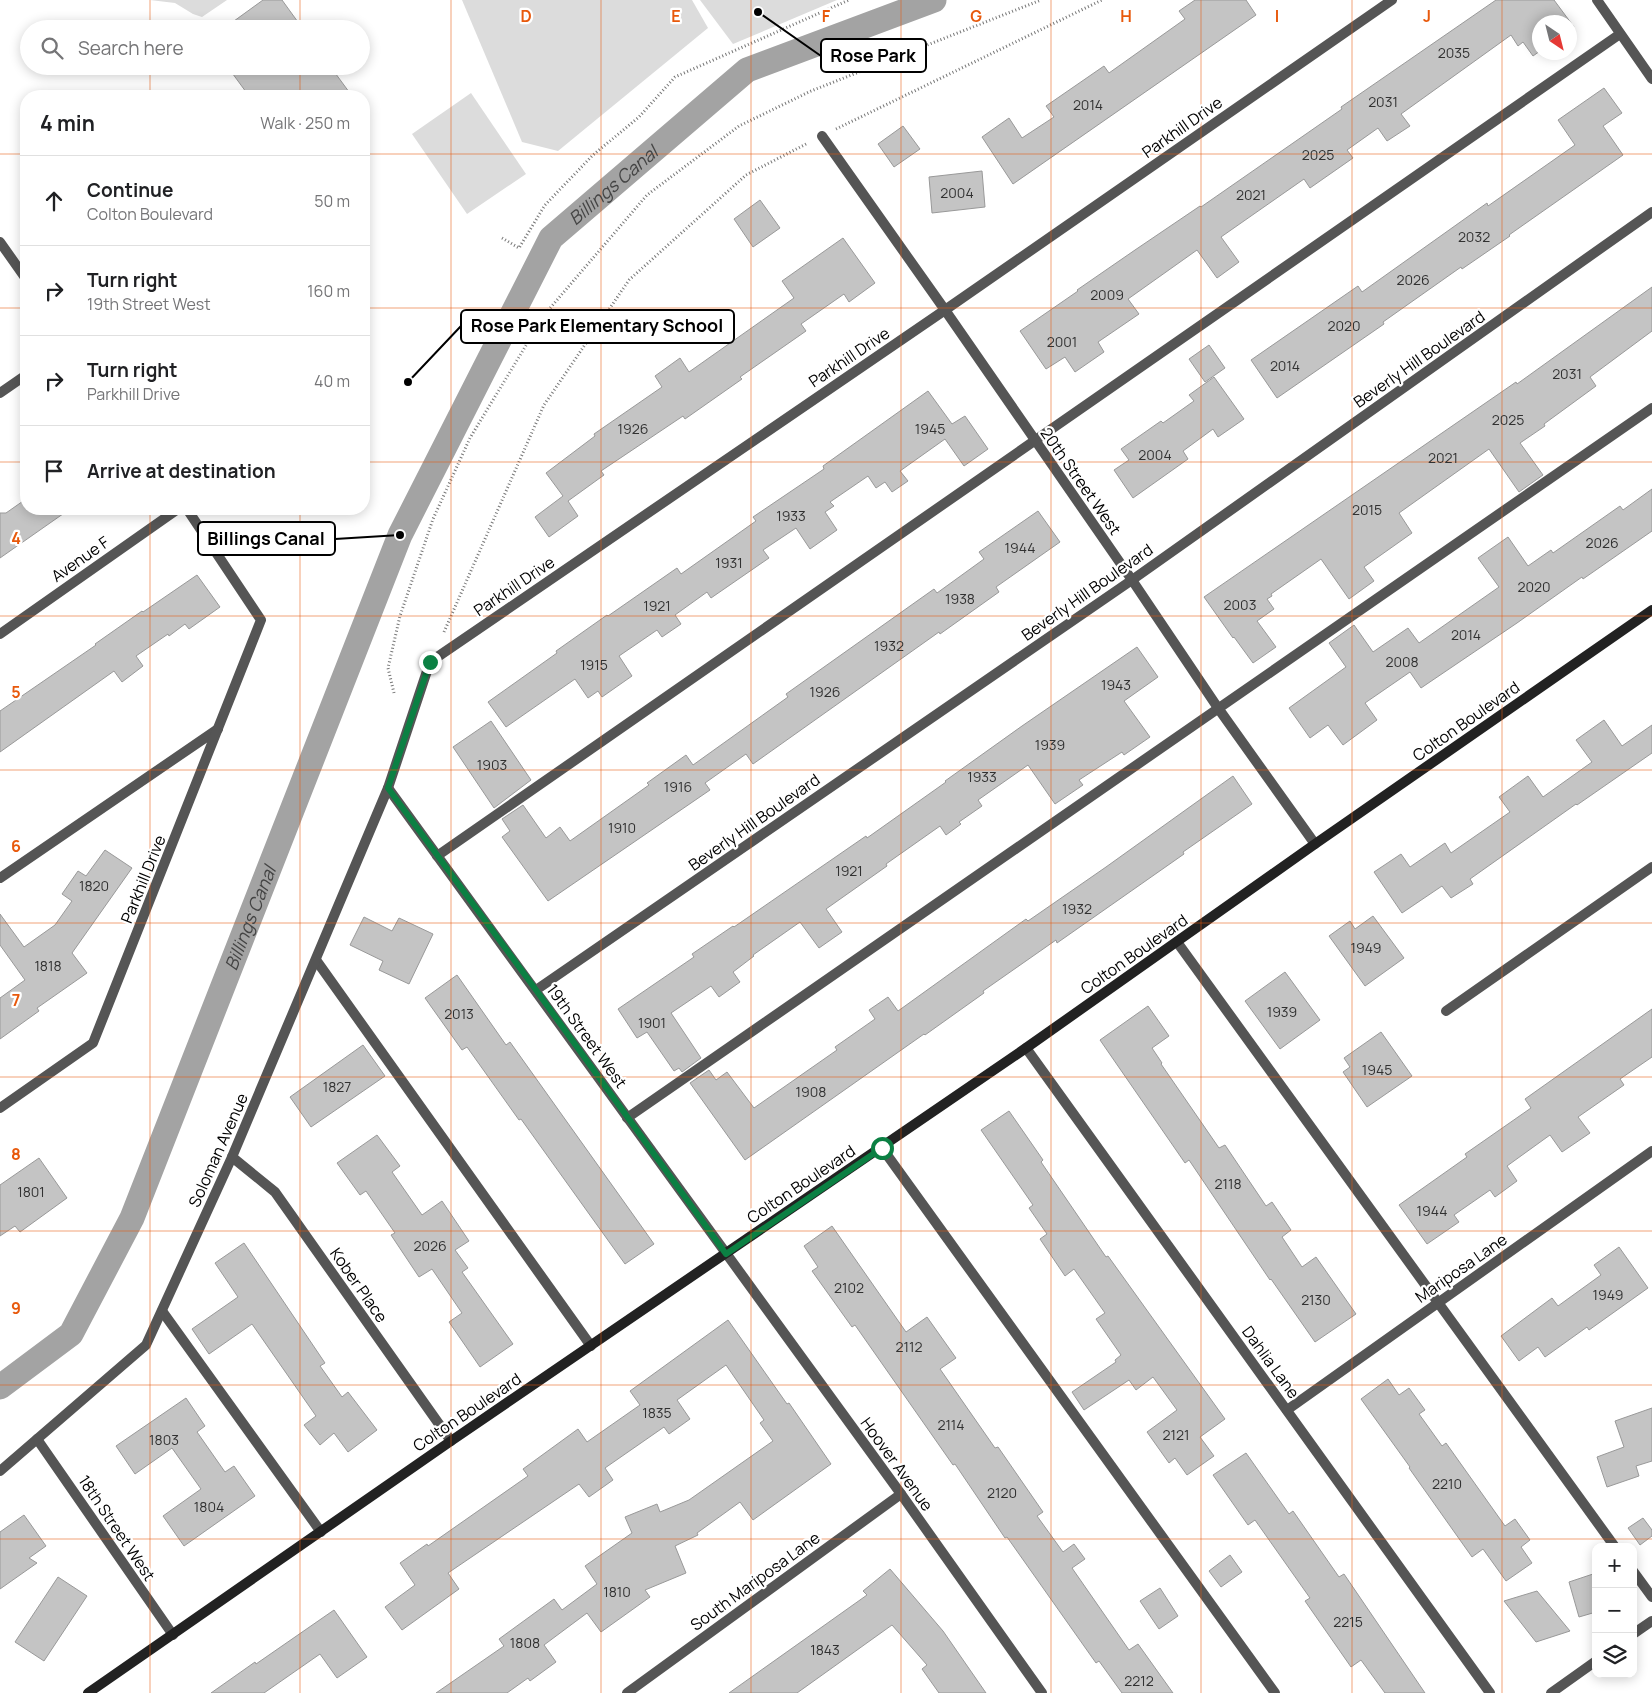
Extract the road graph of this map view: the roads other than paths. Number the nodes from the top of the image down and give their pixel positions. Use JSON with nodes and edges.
{"nodes":[{"id":1,"x":1392,"y":0,"type":"edge"},
{"id":2,"x":1596,"y":0,"type":"edge"},
{"id":3,"x":1620,"y":34,"type":"junction"},
{"id":4,"x":1652,"y":80,"type":"edge"},
{"id":5,"x":822,"y":136,"type":"road end"},
{"id":6,"x":1652,"y":212,"type":"edge"},
{"id":7,"x":0,"y":242,"type":"edge"},
{"id":8,"x":20,"y":270,"type":"edge"},
{"id":9,"x":945,"y":310,"type":"junction"},
{"id":10,"x":20,"y":379,"type":"edge"},
{"id":11,"x":0,"y":393,"type":"edge"},
{"id":12,"x":1652,"y":408,"type":"edge"},
{"id":13,"x":1034,"y":441,"type":"junction"},
{"id":14,"x":169,"y":515,"type":"edge"},
{"id":15,"x":191,"y":515,"type":"edge"},
{"id":16,"x":1132,"y":580,"type":"junction"},
{"id":17,"x":1652,"y":610,"type":"edge"},
{"id":18,"x":0,"y":634,"type":"edge"},
{"id":19,"x":1218,"y":708,"type":"junction"},
{"id":20,"x":218,"y":729,"type":"junction"},
{"id":21,"x":388,"y":788,"type":"junction"},
{"id":22,"x":1315,"y":844,"type":"junction"},
{"id":23,"x":437,"y":856,"type":"junction"},
{"id":24,"x":1652,"y":867,"type":"edge"},
{"id":25,"x":0,"y":878,"type":"edge"},
{"id":26,"x":1177,"y":942,"type":"junction"},
{"id":27,"x":316,"y":960,"type":"junction"},
{"id":28,"x":536,"y":990,"type":"junction"},
{"id":29,"x":1446,"y":1011,"type":"dead end"},
{"id":30,"x":1026,"y":1048,"type":"junction"},
{"id":31,"x":0,"y":1108,"type":"edge"},
{"id":32,"x":628,"y":1118,"type":"junction"},
{"id":33,"x":882,"y":1148,"type":"junction"},
{"id":34,"x":1652,"y":1151,"type":"edge"},
{"id":35,"x":232,"y":1157,"type":"junction"},
{"id":36,"x":726,"y":1254,"type":"junction"},
{"id":37,"x":1439,"y":1302,"type":"junction"},
{"id":38,"x":162,"y":1312,"type":"junction"},
{"id":39,"x":591,"y":1346,"type":"junction"},
{"id":40,"x":1287,"y":1410,"type":"junction"},
{"id":41,"x":38,"y":1439,"type":"junction"},
{"id":42,"x":451,"y":1441,"type":"junction"},
{"id":43,"x":0,"y":1471,"type":"edge"},
{"id":44,"x":901,"y":1494,"type":"junction"},
{"id":45,"x":321,"y":1532,"type":"junction"},
{"id":46,"x":1613,"y":1543,"type":"edge"},
{"id":47,"x":1637,"y":1576,"type":"edge"},
{"id":48,"x":1652,"y":1597,"type":"edge"},
{"id":49,"x":1652,"y":1621,"type":"edge"},
{"id":50,"x":1634,"y":1633,"type":"edge"},
{"id":51,"x":172,"y":1635,"type":"junction"},
{"id":52,"x":1592,"y":1664,"type":"edge"},
{"id":53,"x":88,"y":1693,"type":"edge"},
{"id":54,"x":627,"y":1693,"type":"edge"},
{"id":55,"x":1042,"y":1693,"type":"edge"},
{"id":56,"x":1275,"y":1693,"type":"edge"},
{"id":57,"x":1490,"y":1693,"type":"edge"},
{"id":58,"x":1551,"y":1693,"type":"edge"}],
"edges":[{"from":1,"to":9,"type":"street","name":"Parkhill Drive"},
{"from":2,"to":3,"type":"street"},
{"from":3,"to":4,"type":"street"},
{"from":3,"to":13,"type":"street"},
{"from":5,"to":9,"type":"street","name":"20th Street West"},
{"from":6,"to":16,"type":"street","name":"Beverly Hill Boulevard"},
{"from":7,"to":8,"type":"street"},
{"from":9,"to":13,"type":"street","name":"20th Street West"},
{"from":9,"to":21,"type":"street","name":"Parkhill Drive"},
{"from":10,"to":11,"type":"street"},
{"from":12,"to":19,"type":"street"},
{"from":13,"to":16,"type":"street","name":"20th Street West"},
{"from":13,"to":23,"type":"street"},
{"from":14,"to":18,"type":"street","name":"Avenue F"},
{"from":15,"to":20,"type":"street","name":"Parkhill Drive"},
{"from":16,"to":19,"type":"street","name":"20th Street West"},
{"from":16,"to":28,"type":"street","name":"Beverly Hill Boulevard"},
{"from":17,"to":22,"type":"street","name":"Colton Boulevard"},
{"from":19,"to":22,"type":"street","name":"20th Street West"},
{"from":19,"to":32,"type":"street"},
{"from":20,"to":25,"type":"street"},
{"from":20,"to":31,"type":"street","name":"Parkhill Drive"},
{"from":21,"to":23,"type":"street","name":"19th Street West"},
{"from":21,"to":27,"type":"street","name":"Soloman Avenue"},
{"from":22,"to":26,"type":"street","name":"Colton Boulevard"},
{"from":23,"to":28,"type":"street","name":"19th Street West"},
{"from":24,"to":29,"type":"street"},
{"from":26,"to":30,"type":"street","name":"Colton Boulevard"},
{"from":26,"to":37,"type":"street"},
{"from":27,"to":35,"type":"street","name":"Soloman Avenue"},
{"from":27,"to":39,"type":"street"},
{"from":28,"to":32,"type":"street","name":"19th Street West"},
{"from":30,"to":33,"type":"street","name":"Colton Boulevard"},
{"from":30,"to":40,"type":"street","name":"Dahlia Lane"},
{"from":32,"to":36,"type":"street","name":"19th Street West"},
{"from":33,"to":36,"type":"street","name":"Colton Boulevard"},
{"from":33,"to":56,"type":"street"},
{"from":34,"to":37,"type":"street","name":"Mariposa Lane"},
{"from":35,"to":38,"type":"street","name":"Soloman Avenue"},
{"from":35,"to":42,"type":"street","name":"Kober Place"},
{"from":36,"to":39,"type":"street","name":"Colton Boulevard"},
{"from":36,"to":44,"type":"street","name":"Hoover Avenue"},
{"from":37,"to":40,"type":"street","name":"Mariposa Lane"},
{"from":37,"to":46,"type":"street"},
{"from":38,"to":41,"type":"street","name":"Soloman Avenue"},
{"from":38,"to":45,"type":"street"},
{"from":39,"to":42,"type":"street","name":"Colton Boulevard"},
{"from":40,"to":57,"type":"street","name":"Dahlia Lane"},
{"from":41,"to":43,"type":"street","name":"Soloman Avenue"},
{"from":41,"to":51,"type":"street","name":"18th Street West"},
{"from":42,"to":45,"type":"street","name":"Colton Boulevard"},
{"from":44,"to":54,"type":"street","name":"South Mariposa Lane"},
{"from":44,"to":55,"type":"street","name":"Hoover Avenue"},
{"from":45,"to":51,"type":"street","name":"Colton Boulevard"},
{"from":47,"to":48,"type":"street"},
{"from":49,"to":50,"type":"street"},
{"from":51,"to":53,"type":"street","name":"Colton Boulevard"},
{"from":52,"to":58,"type":"street"}]}
